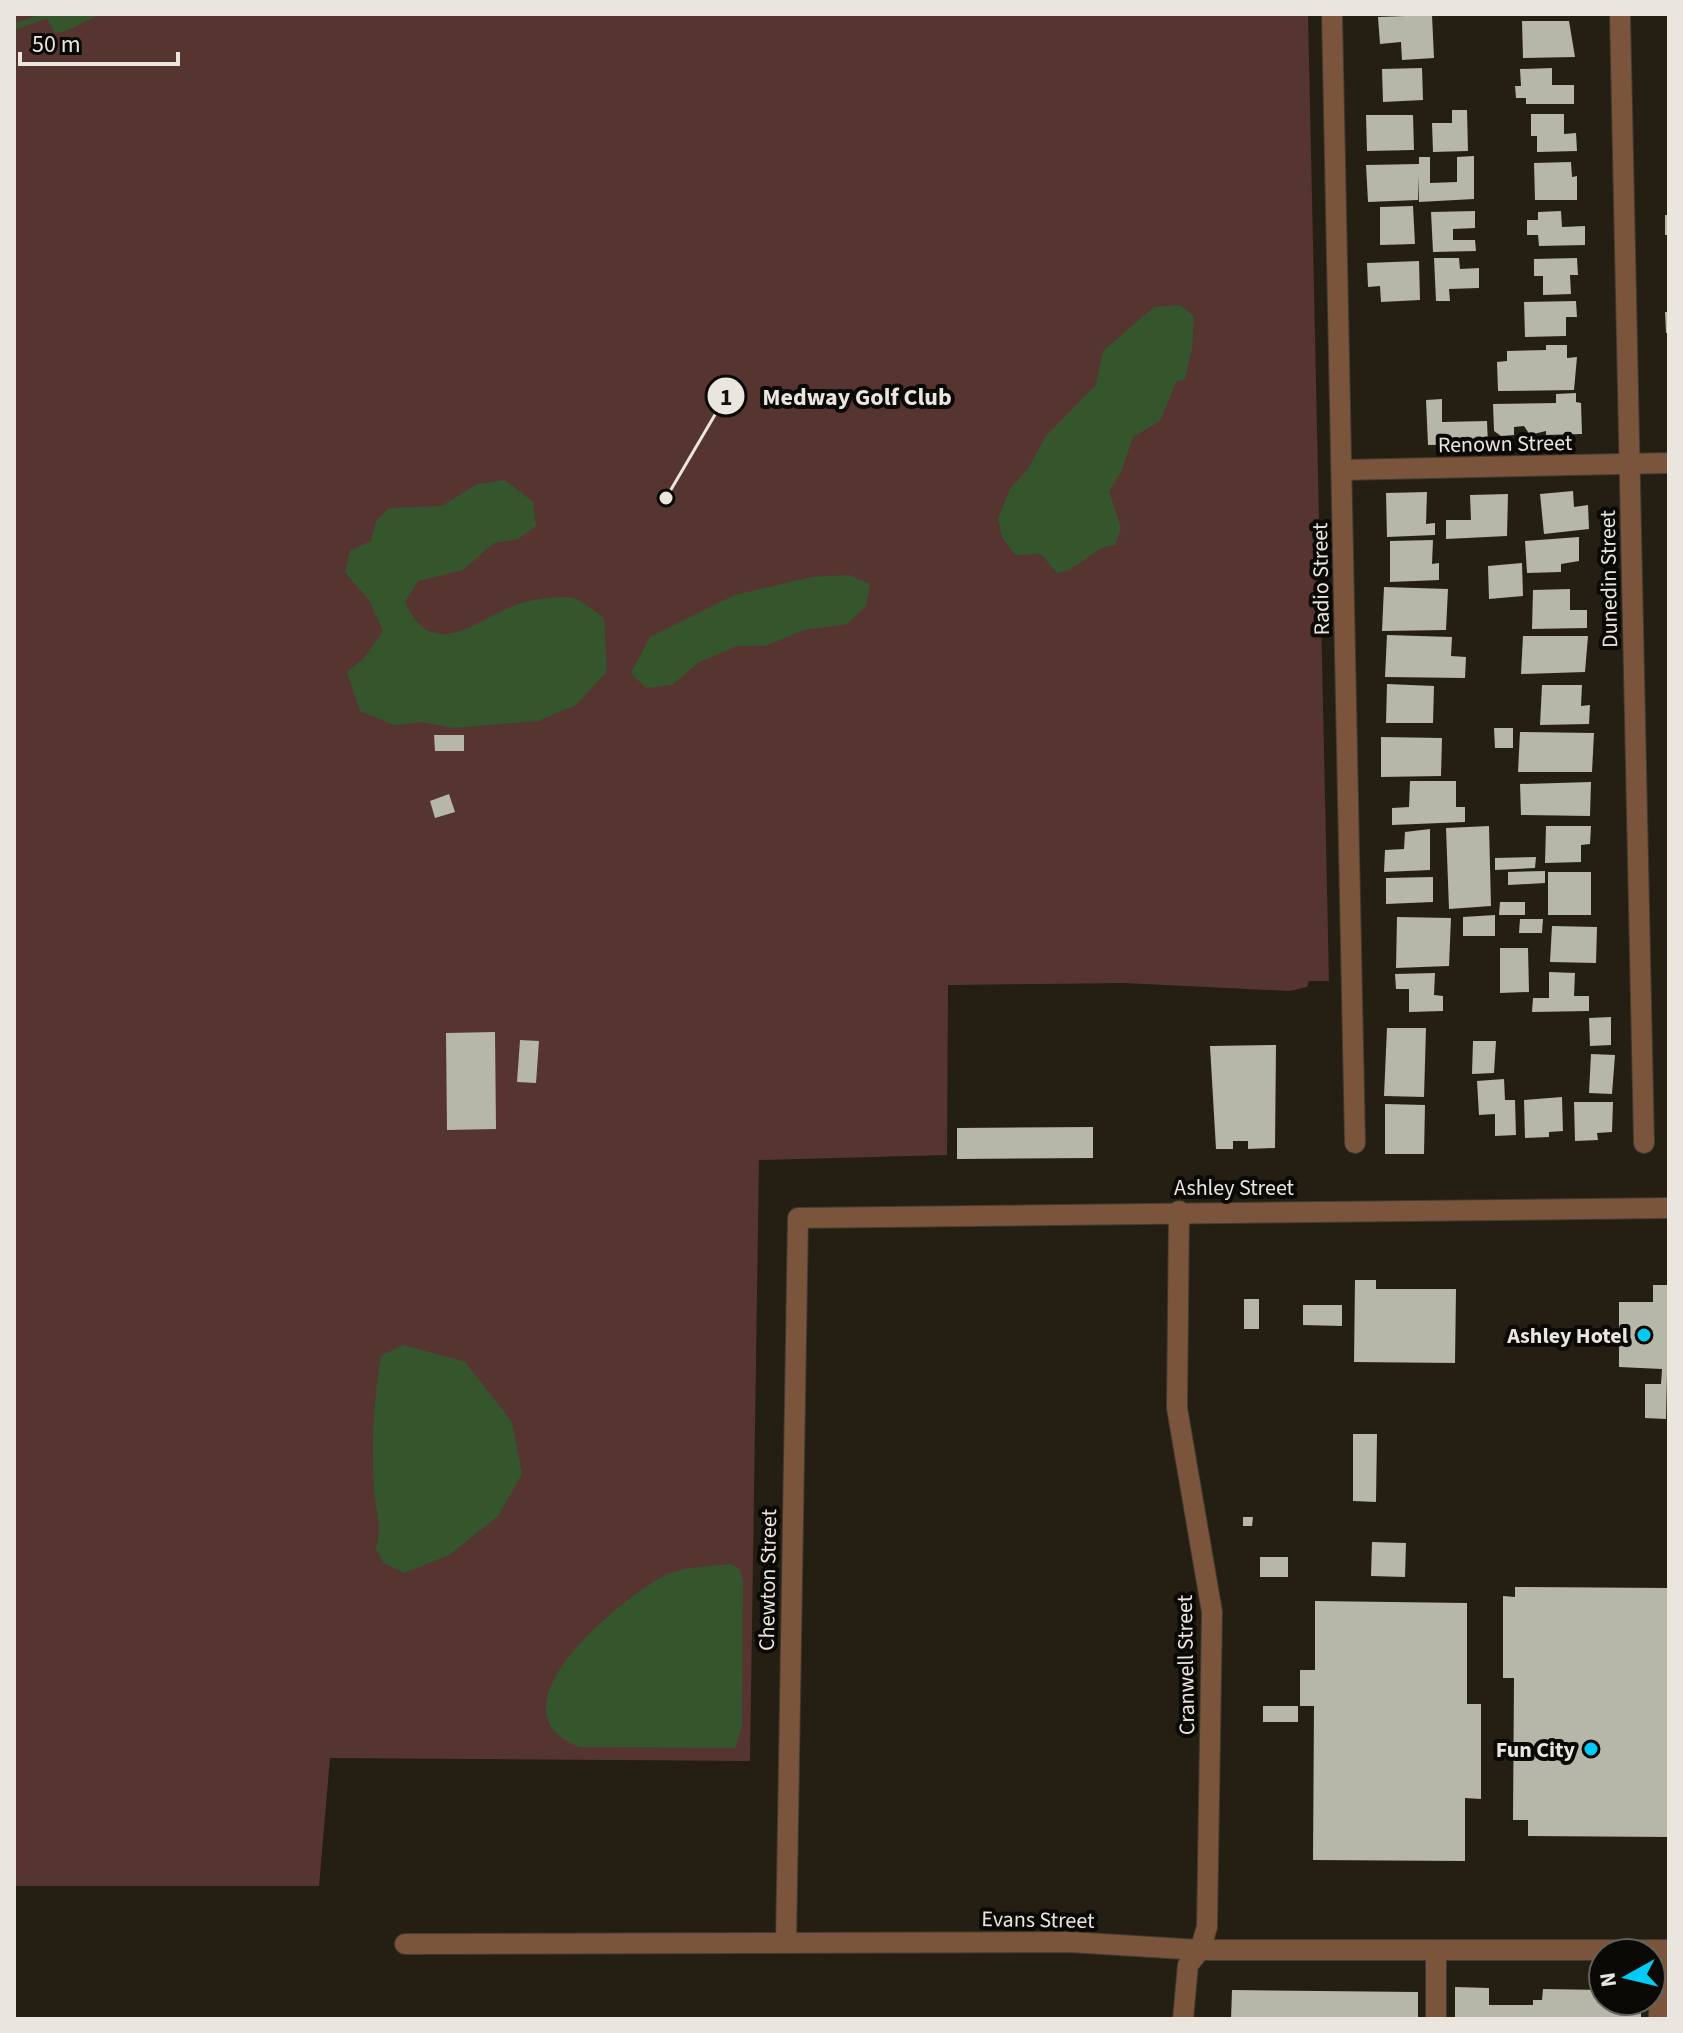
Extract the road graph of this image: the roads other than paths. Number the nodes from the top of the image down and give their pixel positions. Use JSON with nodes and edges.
{"nodes":[{"id":1,"x":1332,"y":14,"type":"edge"},
{"id":2,"x":1620,"y":14,"type":"edge"},
{"id":3,"x":1669,"y":463,"type":"edge"},
{"id":4,"x":1630,"y":464,"type":"junction"},
{"id":5,"x":1342,"y":470,"type":"junction"},
{"id":6,"x":1355,"y":1143,"type":"dead end"},
{"id":7,"x":1644,"y":1143,"type":"dead end"},
{"id":8,"x":1669,"y":1208,"type":"edge"},
{"id":9,"x":1179,"y":1211,"type":"junction"},
{"id":10,"x":798,"y":1218,"type":"joint"},
{"id":11,"x":786,"y":1943,"type":"junction"},
{"id":12,"x":405,"y":1944,"type":"dead end"},
{"id":13,"x":1200,"y":1950,"type":"junction"},
{"id":14,"x":1436,"y":1950,"type":"junction"},
{"id":15,"x":1587,"y":1950,"type":"edge"},
{"id":16,"x":1183,"y":2019,"type":"edge"},
{"id":17,"x":1436,"y":2019,"type":"edge"}],
"edges":[{"from":1,"to":5,"type":"street","name":"Radio Street"},
{"from":2,"to":4,"type":"street","name":"Dunedin Street"},
{"from":3,"to":4,"type":"street","name":"Renown Street"},
{"from":4,"to":5,"type":"street","name":"Renown Street"},
{"from":4,"to":7,"type":"street","name":"Dunedin Street"},
{"from":5,"to":6,"type":"street","name":"Radio Street"},
{"from":8,"to":9,"type":"street","name":"Ashley Street"},
{"from":9,"to":10,"type":"street","name":"Ashley Street"},
{"from":9,"to":13,"type":"street","name":"Cranwell Street"},
{"from":10,"to":11,"type":"street","name":"Chewton Street"},
{"from":11,"to":12,"type":"street","name":"Evans Street"},
{"from":11,"to":13,"type":"street","name":"Evans Street"},
{"from":13,"to":14,"type":"street","name":"Evans Street"},
{"from":13,"to":16,"type":"street","name":"Cranwell Street"},
{"from":14,"to":15,"type":"street","name":"Evans Street"},
{"from":14,"to":17,"type":"street"}]}
